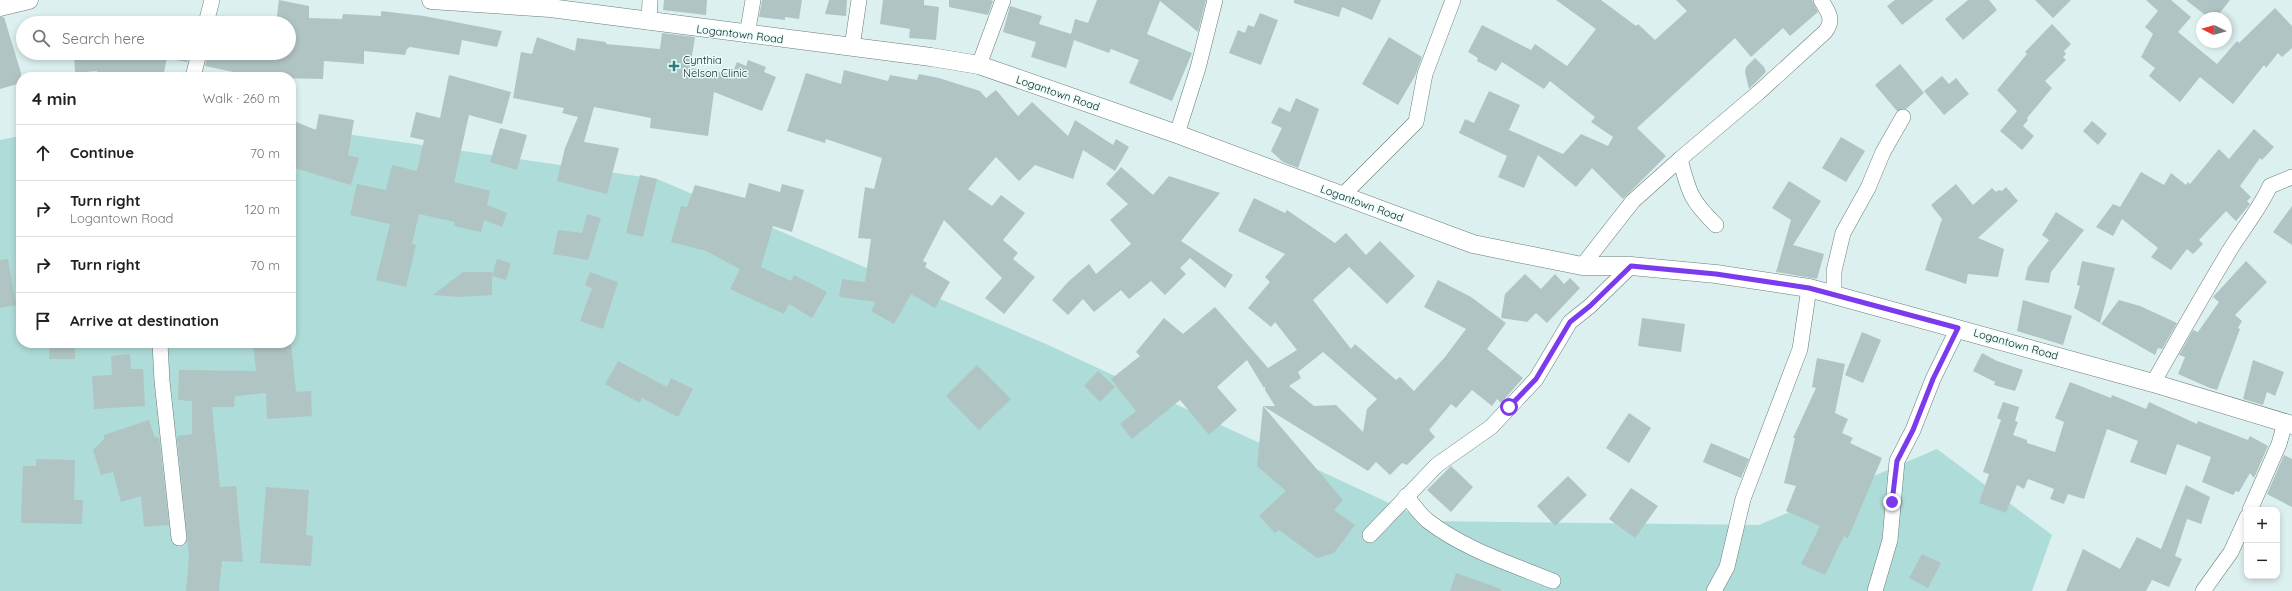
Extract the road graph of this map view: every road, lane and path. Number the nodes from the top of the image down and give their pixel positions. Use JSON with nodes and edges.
{"nodes":[{"id":1,"x":29,"y":0,"type":"edge"},
{"id":2,"x":212,"y":0,"type":"edge"},
{"id":3,"x":431,"y":0,"type":"edge"},
{"id":4,"x":650,"y":0,"type":"edge"},
{"id":5,"x":753,"y":0,"type":"edge"},
{"id":6,"x":860,"y":0,"type":"edge"},
{"id":7,"x":1003,"y":0,"type":"edge"},
{"id":8,"x":1215,"y":0,"type":"edge"},
{"id":9,"x":1453,"y":0,"type":"edge"},
{"id":10,"x":1821,"y":0,"type":"edge"},
{"id":11,"x":551,"y":4,"type":"edge"},
{"id":12,"x":0,"y":7,"type":"edge"},
{"id":13,"x":208,"y":16,"type":"edge"},
{"id":14,"x":649,"y":22,"type":"junction"},
{"id":15,"x":747,"y":35,"type":"junction"},
{"id":16,"x":852,"y":47,"type":"junction"},
{"id":17,"x":197,"y":60,"type":"edge"},
{"id":18,"x":980,"y":65,"type":"junction"},
{"id":19,"x":194,"y":72,"type":"edge"},
{"id":20,"x":1903,"y":117,"type":"dead end"},
{"id":21,"x":1177,"y":134,"type":"junction"},
{"id":22,"x":1680,"y":159,"type":"junction"},
{"id":23,"x":2292,"y":177,"type":"edge"},
{"id":24,"x":1342,"y":196,"type":"junction"},
{"id":25,"x":1716,"y":225,"type":"dead end"},
{"id":26,"x":1582,"y":266,"type":"junction"},
{"id":27,"x":1631,"y":266,"type":"junction"},
{"id":28,"x":1809,"y":288,"type":"junction"},
{"id":29,"x":1834,"y":294,"type":"junction"},
{"id":30,"x":1958,"y":328,"type":"junction"},
{"id":31,"x":160,"y":348,"type":"edge"},
{"id":32,"x":2154,"y":383,"type":"junction"},
{"id":33,"x":2289,"y":424,"type":"edge"},
{"id":34,"x":1406,"y":496,"type":"junction"},
{"id":35,"x":2251,"y":507,"type":"edge"},
{"id":36,"x":2244,"y":524,"type":"edge"},
{"id":37,"x":1370,"y":535,"type":"dead end"},
{"id":38,"x":179,"y":538,"type":"dead end"},
{"id":39,"x":1552,"y":581,"type":"dead end"},
{"id":40,"x":1714,"y":591,"type":"edge"},
{"id":41,"x":1875,"y":591,"type":"edge"},
{"id":42,"x":2203,"y":591,"type":"edge"}],
"edges":[{"from":1,"to":12,"type":"street"},
{"from":2,"to":13,"type":"street"},
{"from":3,"to":11,"type":"street","name":"Logantown Road"},
{"from":4,"to":14,"type":"street"},
{"from":5,"to":15,"type":"street"},
{"from":6,"to":16,"type":"street"},
{"from":7,"to":18,"type":"street"},
{"from":8,"to":21,"type":"street"},
{"from":9,"to":24,"type":"street"},
{"from":10,"to":22,"type":"street"},
{"from":11,"to":14,"type":"street","name":"Logantown Road"},
{"from":14,"to":15,"type":"street","name":"Logantown Road"},
{"from":15,"to":16,"type":"street","name":"Logantown Road"},
{"from":16,"to":18,"type":"street","name":"Logantown Road"},
{"from":17,"to":19,"type":"street"},
{"from":18,"to":21,"type":"street","name":"Logantown Road"},
{"from":20,"to":29,"type":"street"},
{"from":21,"to":24,"type":"street","name":"Logantown Road"},
{"from":22,"to":25,"type":"street"},
{"from":22,"to":26,"type":"street"},
{"from":23,"to":32,"type":"street"},
{"from":24,"to":26,"type":"street","name":"Logantown Road"},
{"from":26,"to":27,"type":"street","name":"Logantown Road"},
{"from":27,"to":28,"type":"street","name":"Logantown Road"},
{"from":27,"to":34,"type":"street"},
{"from":28,"to":29,"type":"street","name":"Logantown Road"},
{"from":28,"to":40,"type":"street"},
{"from":29,"to":30,"type":"street","name":"Logantown Road"},
{"from":30,"to":32,"type":"street","name":"Logantown Road"},
{"from":30,"to":41,"type":"street"},
{"from":31,"to":38,"type":"street"},
{"from":32,"to":33,"type":"street","name":"Logantown Road"},
{"from":33,"to":35,"type":"street"},
{"from":34,"to":37,"type":"street"},
{"from":34,"to":39,"type":"street"},
{"from":36,"to":42,"type":"street"}]}
